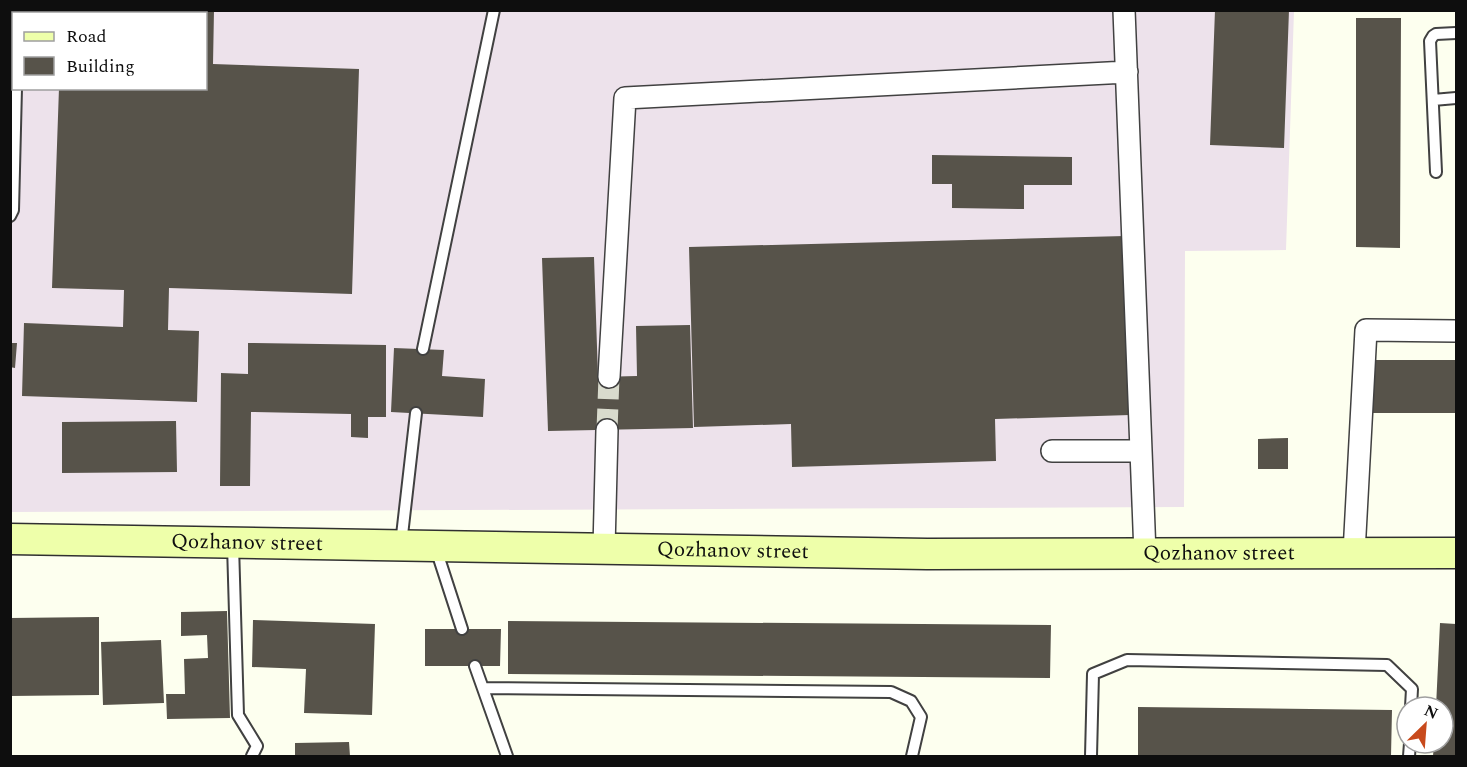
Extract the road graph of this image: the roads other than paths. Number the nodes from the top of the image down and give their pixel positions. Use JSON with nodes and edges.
{"nodes":[{"id":1,"x":494,"y":10,"type":"edge"},
{"id":2,"x":1124,"y":10,"type":"edge"},
{"id":3,"x":1456,"y":33,"type":"edge"},
{"id":4,"x":1127,"y":72,"type":"junction"},
{"id":5,"x":16,"y":90,"type":"edge"},
{"id":6,"x":1456,"y":99,"type":"edge"},
{"id":7,"x":1433,"y":100,"type":"junction"},
{"id":8,"x":1436,"y":172,"type":"dead end"},
{"id":9,"x":10,"y":216,"type":"edge"},
{"id":10,"x":1456,"y":331,"type":"edge"},
{"id":11,"x":423,"y":349,"type":"dead end"},
{"id":12,"x":609,"y":377,"type":"tunnel mouth"},
{"id":13,"x":416,"y":413,"type":"dead end"},
{"id":14,"x":607,"y":430,"type":"tunnel mouth"},
{"id":15,"x":1053,"y":451,"type":"dead end"},
{"id":16,"x":1141,"y":451,"type":"junction"},
{"id":17,"x":10,"y":539,"type":"edge"},
{"id":18,"x":233,"y":542,"type":"junction"},
{"id":19,"x":401,"y":545,"type":"junction"},
{"id":20,"x":435,"y":546,"type":"junction"},
{"id":21,"x":604,"y":549,"type":"junction"},
{"id":22,"x":1353,"y":553,"type":"junction"},
{"id":23,"x":1456,"y":553,"type":"edge"},
{"id":24,"x":1145,"y":554,"type":"junction"},
{"id":25,"x":462,"y":629,"type":"dead end"},
{"id":26,"x":475,"y":666,"type":"dead end"},
{"id":27,"x":484,"y":688,"type":"junction"},
{"id":28,"x":1412,"y":695,"type":"edge"},
{"id":29,"x":252,"y":756,"type":"edge"},
{"id":30,"x":507,"y":756,"type":"edge"},
{"id":31,"x":912,"y":756,"type":"edge"},
{"id":32,"x":1091,"y":756,"type":"edge"}],
"edges":[{"from":1,"to":11,"type":"lane"},
{"from":2,"to":4,"type":"street"},
{"from":3,"to":7,"type":"lane"},
{"from":4,"to":12,"type":"street"},
{"from":4,"to":16,"type":"street"},
{"from":5,"to":9,"type":"lane"},
{"from":6,"to":7,"type":"lane"},
{"from":7,"to":8,"type":"lane"},
{"from":10,"to":22,"type":"street"},
{"from":13,"to":19,"type":"lane"},
{"from":14,"to":21,"type":"street"},
{"from":15,"to":16,"type":"street"},
{"from":16,"to":24,"type":"street"},
{"from":17,"to":18,"type":"main road","name":"Qozhanov street"},
{"from":18,"to":19,"type":"main road","name":"Qozhanov street"},
{"from":18,"to":29,"type":"lane"},
{"from":19,"to":20,"type":"main road","name":"Qozhanov street"},
{"from":20,"to":21,"type":"main road","name":"Qozhanov street"},
{"from":20,"to":25,"type":"lane"},
{"from":21,"to":24,"type":"main road","name":"Qozhanov street"},
{"from":22,"to":23,"type":"main road","name":"Qozhanov street"},
{"from":22,"to":24,"type":"main road","name":"Qozhanov street"},
{"from":26,"to":27,"type":"lane"},
{"from":27,"to":30,"type":"lane"},
{"from":27,"to":31,"type":"lane"},
{"from":28,"to":32,"type":"lane"}]}
